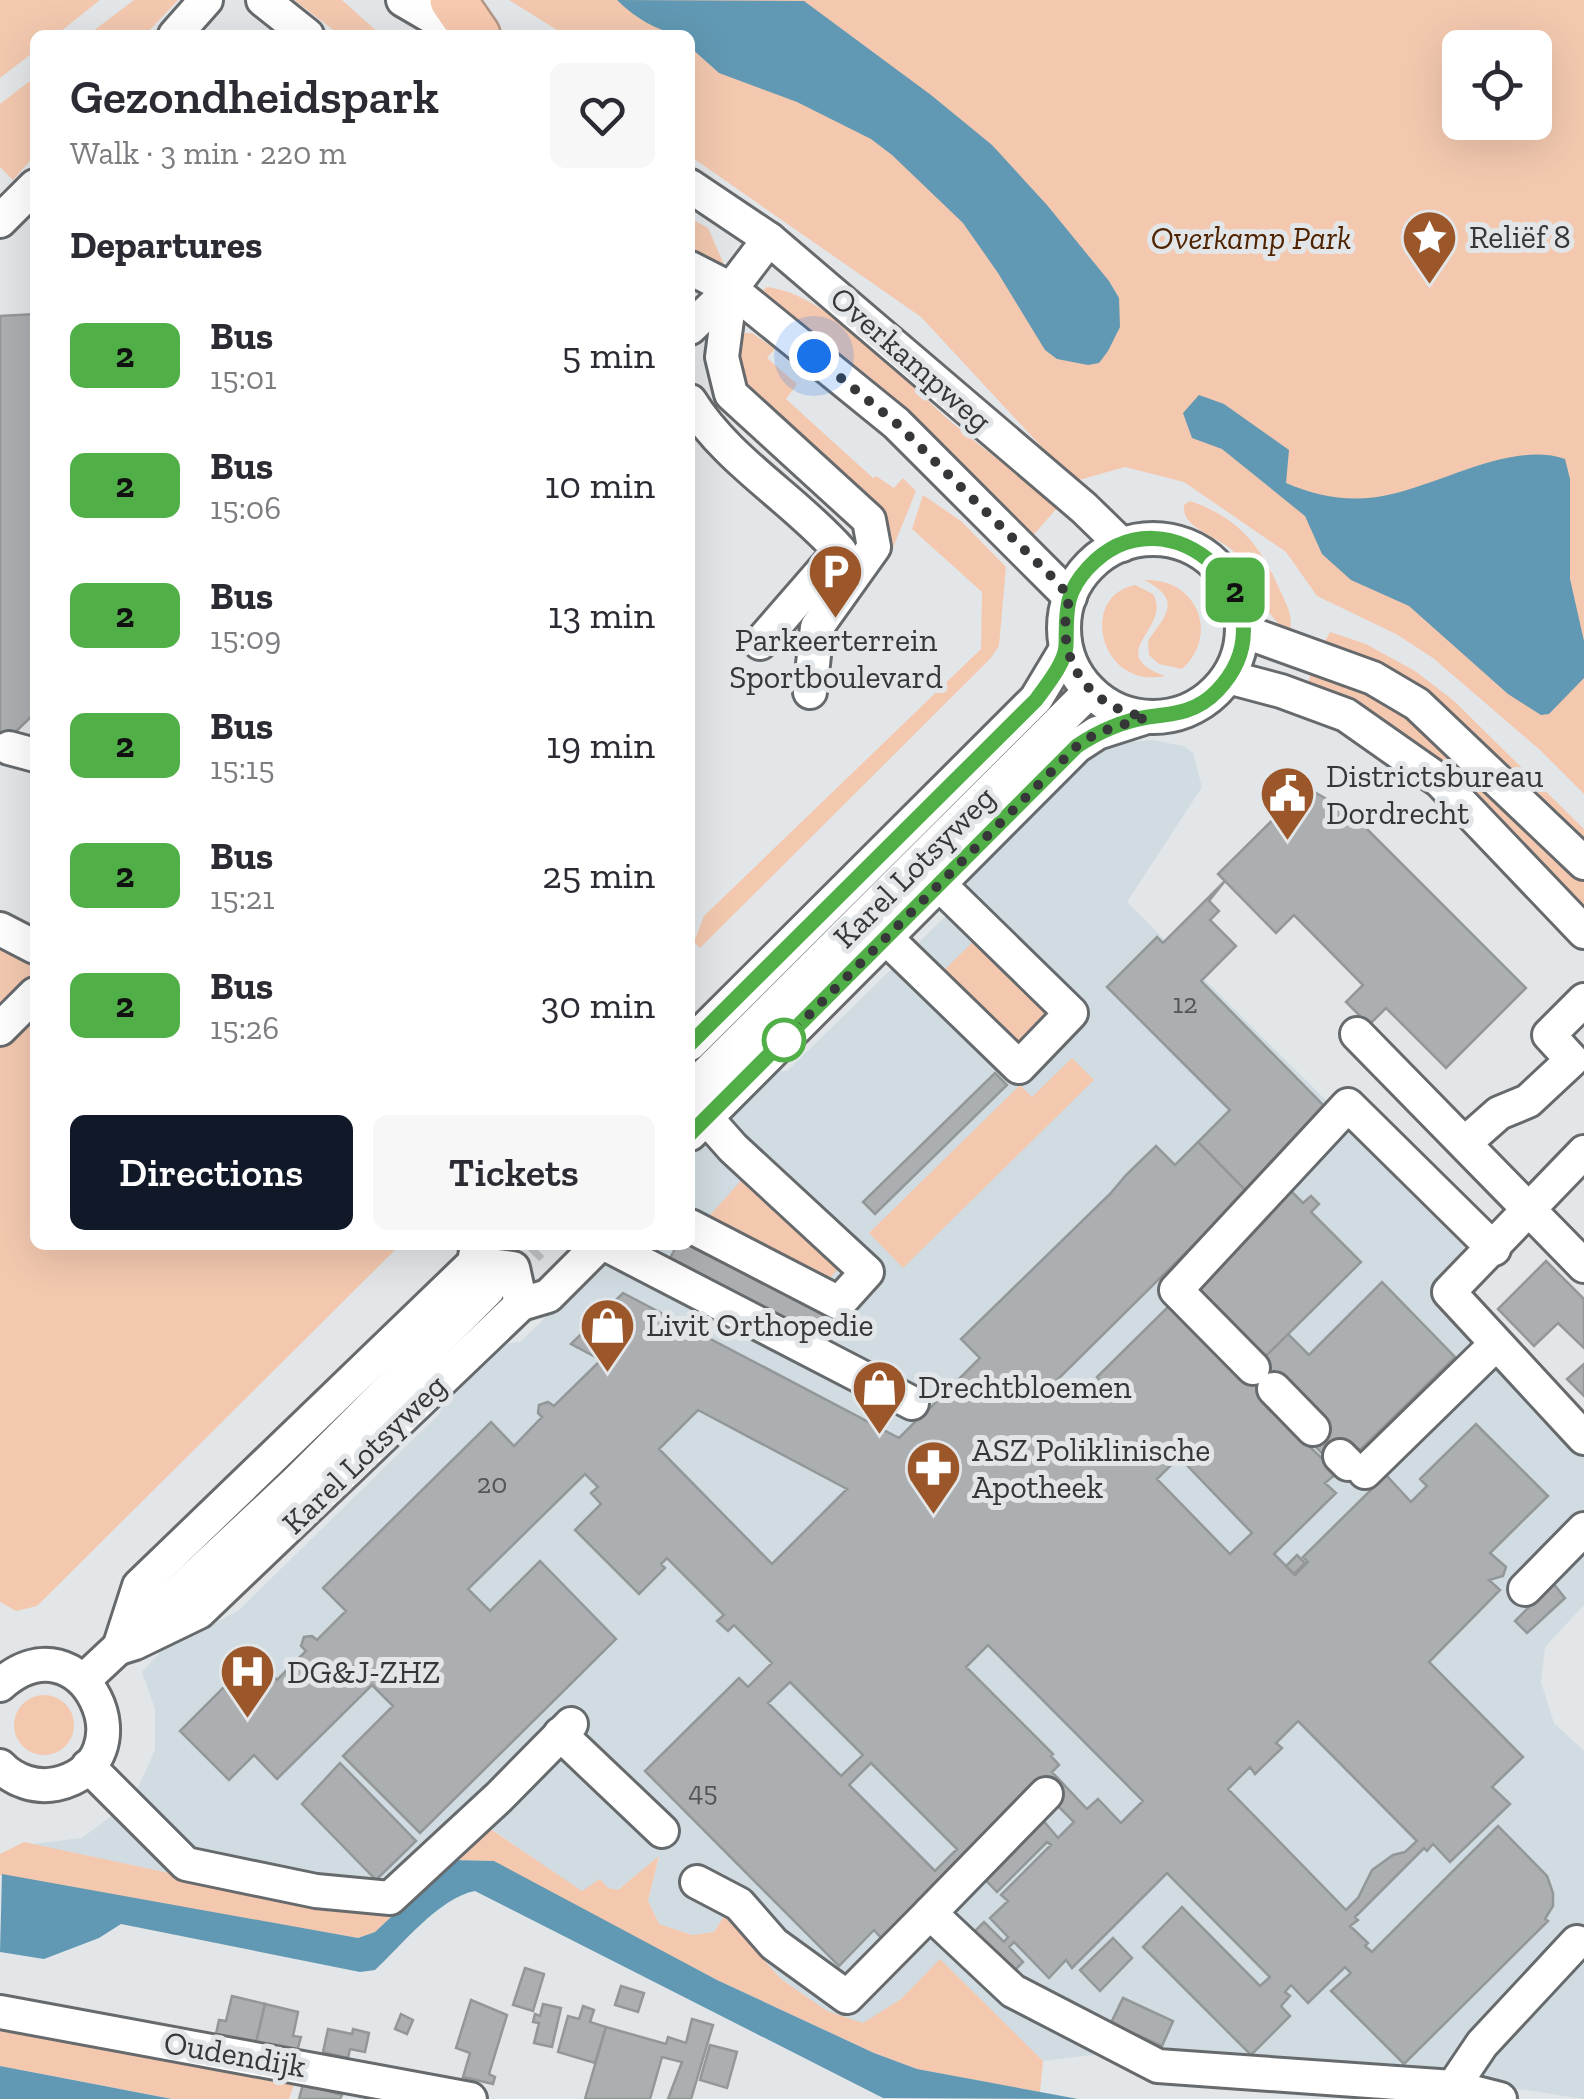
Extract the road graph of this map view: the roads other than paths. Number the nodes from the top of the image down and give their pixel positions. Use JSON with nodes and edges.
{"nodes":[{"id":1,"x":206,"y":0,"type":"edge"},
{"id":2,"x":263,"y":0,"type":"edge"},
{"id":3,"x":403,"y":0,"type":"edge"},
{"id":4,"x":453,"y":0,"type":"edge"},
{"id":5,"x":179,"y":30,"type":"edge"},
{"id":6,"x":301,"y":30,"type":"edge"},
{"id":7,"x":454,"y":30,"type":"edge"},
{"id":8,"x":474,"y":30,"type":"edge"},
{"id":9,"x":695,"y":189,"type":"edge"},
{"id":10,"x":770,"y":240,"type":"junction"},
{"id":11,"x":695,"y":271,"type":"edge"},
{"id":12,"x":731,"y":289,"type":"junction"},
{"id":13,"x":695,"y":323,"type":"edge"},
{"id":14,"x":695,"y":409,"type":"edge"},
{"id":15,"x":1122,"y":545,"type":"junction"},
{"id":16,"x":1070,"y":597,"type":"junction"},
{"id":17,"x":1243,"y":631,"type":"junction"},
{"id":18,"x":760,"y":643,"type":"dead end"},
{"id":19,"x":1066,"y":649,"type":"junction"},
{"id":20,"x":1228,"y":677,"type":"junction"},
{"id":21,"x":1090,"y":691,"type":"junction"},
{"id":22,"x":810,"y":692,"type":"dead end"},
{"id":23,"x":1147,"y":717,"type":"junction"},
{"id":24,"x":1584,"y":863,"type":"edge"},
{"id":25,"x":940,"y":886,"type":"junction"},
{"id":26,"x":0,"y":929,"type":"edge"},
{"id":27,"x":1584,"y":932,"type":"edge"},
{"id":28,"x":886,"y":938,"type":"junction"},
{"id":29,"x":30,"y":944,"type":"edge"},
{"id":30,"x":30,"y":999,"type":"edge"},
{"id":31,"x":1584,"y":1000,"type":"edge"},
{"id":32,"x":0,"y":1029,"type":"edge"},
{"id":33,"x":1357,"y":1034,"type":"dead end"},
{"id":34,"x":695,"y":1039,"type":"edge"},
{"id":35,"x":695,"y":1109,"type":"edge"},
{"id":36,"x":1465,"y":1143,"type":"junction"},
{"id":37,"x":1584,"y":1152,"type":"edge"},
{"id":38,"x":1530,"y":1211,"type":"junction"},
{"id":39,"x":695,"y":1229,"type":"edge"},
{"id":40,"x":1494,"y":1249,"type":"junction"},
{"id":41,"x":594,"y":1250,"type":"edge"},
{"id":42,"x":617,"y":1250,"type":"edge"},
{"id":43,"x":480,"y":1266,"type":"edge"},
{"id":44,"x":1584,"y":1266,"type":"edge"},
{"id":45,"x":521,"y":1304,"type":"junction"},
{"id":46,"x":1496,"y":1344,"type":"junction"},
{"id":47,"x":912,"y":1404,"type":"dead end"},
{"id":48,"x":1313,"y":1428,"type":"dead end"},
{"id":49,"x":1584,"y":1438,"type":"edge"},
{"id":50,"x":1351,"y":1464,"type":"dead end"},
{"id":51,"x":1584,"y":1529,"type":"edge"},
{"id":52,"x":1525,"y":1589,"type":"dead end"},
{"id":53,"x":119,"y":1648,"type":"junction"},
{"id":54,"x":84,"y":1680,"type":"junction"},
{"id":55,"x":0,"y":1684,"type":"edge"},
{"id":56,"x":88,"y":1766,"type":"junction"},
{"id":57,"x":5,"y":1780,"type":"edge"},
{"id":58,"x":1046,"y":1794,"type":"dead end"},
{"id":59,"x":662,"y":1832,"type":"dead end"},
{"id":60,"x":697,"y":1882,"type":"dead end"},
{"id":61,"x":930,"y":1912,"type":"junction"},
{"id":62,"x":1576,"y":1942,"type":"dead end"},
{"id":63,"x":0,"y":2012,"type":"edge"},
{"id":64,"x":1452,"y":2087,"type":"junction"},
{"id":65,"x":470,"y":2099,"type":"edge"},
{"id":66,"x":1500,"y":2099,"type":"edge"}],
"edges":[{"from":1,"to":5,"type":"street"},
{"from":2,"to":6,"type":"street"},
{"from":3,"to":7,"type":"street"},
{"from":4,"to":8,"type":"highway"},
{"from":9,"to":10,"type":"street","name":"Overkampweg"},
{"from":10,"to":12,"type":"street"},
{"from":10,"to":15,"type":"street","name":"Overkampweg"},
{"from":11,"to":12,"type":"street","name":"Overkampweg"},
{"from":12,"to":13,"type":"street"},
{"from":12,"to":16,"type":"street","name":"Overkampweg"},
{"from":12,"to":22,"type":"street"},
{"from":14,"to":18,"type":"street"},
{"from":15,"to":16,"type":"street"},
{"from":15,"to":17,"type":"street"},
{"from":16,"to":19,"type":"street"},
{"from":17,"to":20,"type":"street"},
{"from":17,"to":24,"type":"street"},
{"from":19,"to":21,"type":"street"},
{"from":19,"to":34,"type":"street","name":"Karel Lotsyweg"},
{"from":20,"to":23,"type":"street"},
{"from":20,"to":27,"type":"street"},
{"from":21,"to":23,"type":"street"},
{"from":21,"to":35,"type":"street","name":"Karel Lotsyweg"},
{"from":23,"to":25,"type":"street","name":"Karel Lotsyweg"},
{"from":25,"to":28,"type":"street","name":"Karel Lotsyweg"},
{"from":25,"to":28,"type":"street"},
{"from":26,"to":29,"type":"street"},
{"from":28,"to":35,"type":"street","name":"Karel Lotsyweg"},
{"from":30,"to":32,"type":"street"},
{"from":31,"to":36,"type":"street"},
{"from":33,"to":36,"type":"street"},
{"from":35,"to":39,"type":"street"},
{"from":36,"to":38,"type":"street"},
{"from":37,"to":38,"type":"street"},
{"from":38,"to":40,"type":"street"},
{"from":38,"to":44,"type":"street"},
{"from":40,"to":46,"type":"street"},
{"from":40,"to":48,"type":"street"},
{"from":41,"to":45,"type":"street","name":"Karel Lotsyweg"},
{"from":42,"to":47,"type":"street"},
{"from":43,"to":45,"type":"street"},
{"from":43,"to":53,"type":"street","name":"Karel Lotsyweg"},
{"from":45,"to":53,"type":"street","name":"Karel Lotsyweg"},
{"from":46,"to":49,"type":"street"},
{"from":46,"to":50,"type":"street"},
{"from":51,"to":52,"type":"street"},
{"from":53,"to":54,"type":"street","name":"Karel Lotsyweg"},
{"from":54,"to":55,"type":"street"},
{"from":54,"to":56,"type":"street"},
{"from":56,"to":57,"type":"street"},
{"from":56,"to":59,"type":"street"},
{"from":58,"to":61,"type":"street"},
{"from":60,"to":61,"type":"street"},
{"from":61,"to":64,"type":"street"},
{"from":62,"to":64,"type":"street"},
{"from":63,"to":65,"type":"street","name":"Oudendijk"},
{"from":64,"to":66,"type":"street"}]}
